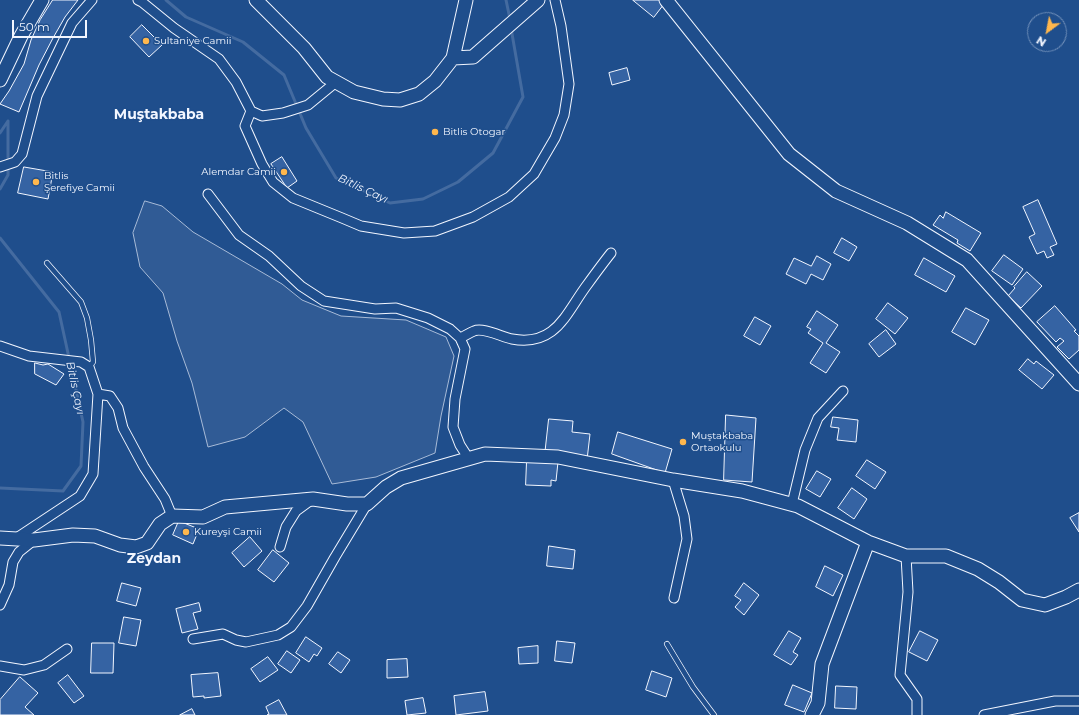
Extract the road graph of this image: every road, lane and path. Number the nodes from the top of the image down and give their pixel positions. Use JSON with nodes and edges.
{"nodes":[{"id":1,"x":42,"y":0,"type":"edge"},
{"id":2,"x":92,"y":0,"type":"edge"},
{"id":3,"x":138,"y":0,"type":"edge"},
{"id":4,"x":256,"y":0,"type":"edge"},
{"id":5,"x":466,"y":0,"type":"edge"},
{"id":6,"x":538,"y":0,"type":"edge"},
{"id":7,"x":555,"y":0,"type":"edge"},
{"id":8,"x":666,"y":0,"type":"edge"},
{"id":9,"x":453,"y":58,"type":"junction"},
{"id":10,"x":0,"y":80,"type":"edge"},
{"id":11,"x":336,"y":82,"type":"junction"},
{"id":12,"x":250,"y":111,"type":"junction"},
{"id":13,"x":0,"y":167,"type":"edge"},
{"id":14,"x":208,"y":194,"type":"dead end"},
{"id":15,"x":611,"y":253,"type":"dead end"},
{"id":16,"x":47,"y":263,"type":"dead end"},
{"id":17,"x":460,"y":338,"type":"junction"},
{"id":18,"x":0,"y":346,"type":"edge"},
{"id":19,"x":89,"y":367,"type":"junction"},
{"id":20,"x":1079,"y":384,"type":"edge"},
{"id":21,"x":843,"y":391,"type":"dead end"},
{"id":22,"x":98,"y":394,"type":"junction"},
{"id":23,"x":469,"y":458,"type":"junction"},
{"id":24,"x":673,"y":480,"type":"junction"},
{"id":25,"x":313,"y":499,"type":"junction"},
{"id":26,"x":367,"y":504,"type":"junction"},
{"id":27,"x":792,"y":504,"type":"junction"},
{"id":28,"x":172,"y":516,"type":"junction"},
{"id":29,"x":0,"y":538,"type":"edge"},
{"id":30,"x":15,"y":539,"type":"junction"},
{"id":31,"x":34,"y":540,"type":"junction"},
{"id":32,"x":868,"y":542,"type":"junction"},
{"id":33,"x":280,"y":547,"type":"dead end"},
{"id":34,"x":906,"y":556,"type":"junction"},
{"id":35,"x":1079,"y":590,"type":"edge"},
{"id":36,"x":674,"y":598,"type":"dead end"},
{"id":37,"x":0,"y":605,"type":"edge"},
{"id":38,"x":193,"y":639,"type":"dead end"},
{"id":39,"x":667,"y":644,"type":"dead end"},
{"id":40,"x":67,"y":649,"type":"dead end"},
{"id":41,"x":0,"y":666,"type":"edge"},
{"id":42,"x":1079,"y":701,"type":"edge"},
{"id":43,"x":714,"y":715,"type":"edge"},
{"id":44,"x":812,"y":715,"type":"edge"},
{"id":45,"x":917,"y":715,"type":"edge"},
{"id":46,"x":984,"y":715,"type":"edge"}],
"edges":[{"from":1,"to":10,"type":"street"},
{"from":2,"to":13,"type":"street"},
{"from":3,"to":12,"type":"street"},
{"from":4,"to":11,"type":"street"},
{"from":5,"to":9,"type":"street"},
{"from":6,"to":9,"type":"street"},
{"from":7,"to":12,"type":"street"},
{"from":8,"to":20,"type":"street"},
{"from":9,"to":11,"type":"street"},
{"from":11,"to":12,"type":"street"},
{"from":14,"to":17,"type":"street"},
{"from":15,"to":17,"type":"street"},
{"from":16,"to":19,"type":"lane"},
{"from":17,"to":23,"type":"street"},
{"from":18,"to":19,"type":"street"},
{"from":19,"to":22,"type":"street"},
{"from":21,"to":27,"type":"street"},
{"from":22,"to":28,"type":"street"},
{"from":22,"to":30,"type":"street"},
{"from":23,"to":24,"type":"street"},
{"from":23,"to":26,"type":"street"},
{"from":24,"to":27,"type":"street"},
{"from":24,"to":36,"type":"street"},
{"from":25,"to":26,"type":"street"},
{"from":25,"to":28,"type":"street"},
{"from":25,"to":33,"type":"street"},
{"from":26,"to":38,"type":"street"},
{"from":27,"to":32,"type":"street"},
{"from":28,"to":31,"type":"street"},
{"from":29,"to":30,"type":"street"},
{"from":30,"to":31,"type":"street"},
{"from":31,"to":37,"type":"street"},
{"from":32,"to":34,"type":"street"},
{"from":32,"to":44,"type":"street"},
{"from":34,"to":35,"type":"street"},
{"from":34,"to":45,"type":"street"},
{"from":39,"to":43,"type":"lane"},
{"from":40,"to":41,"type":"street"},
{"from":42,"to":46,"type":"street"}]}
